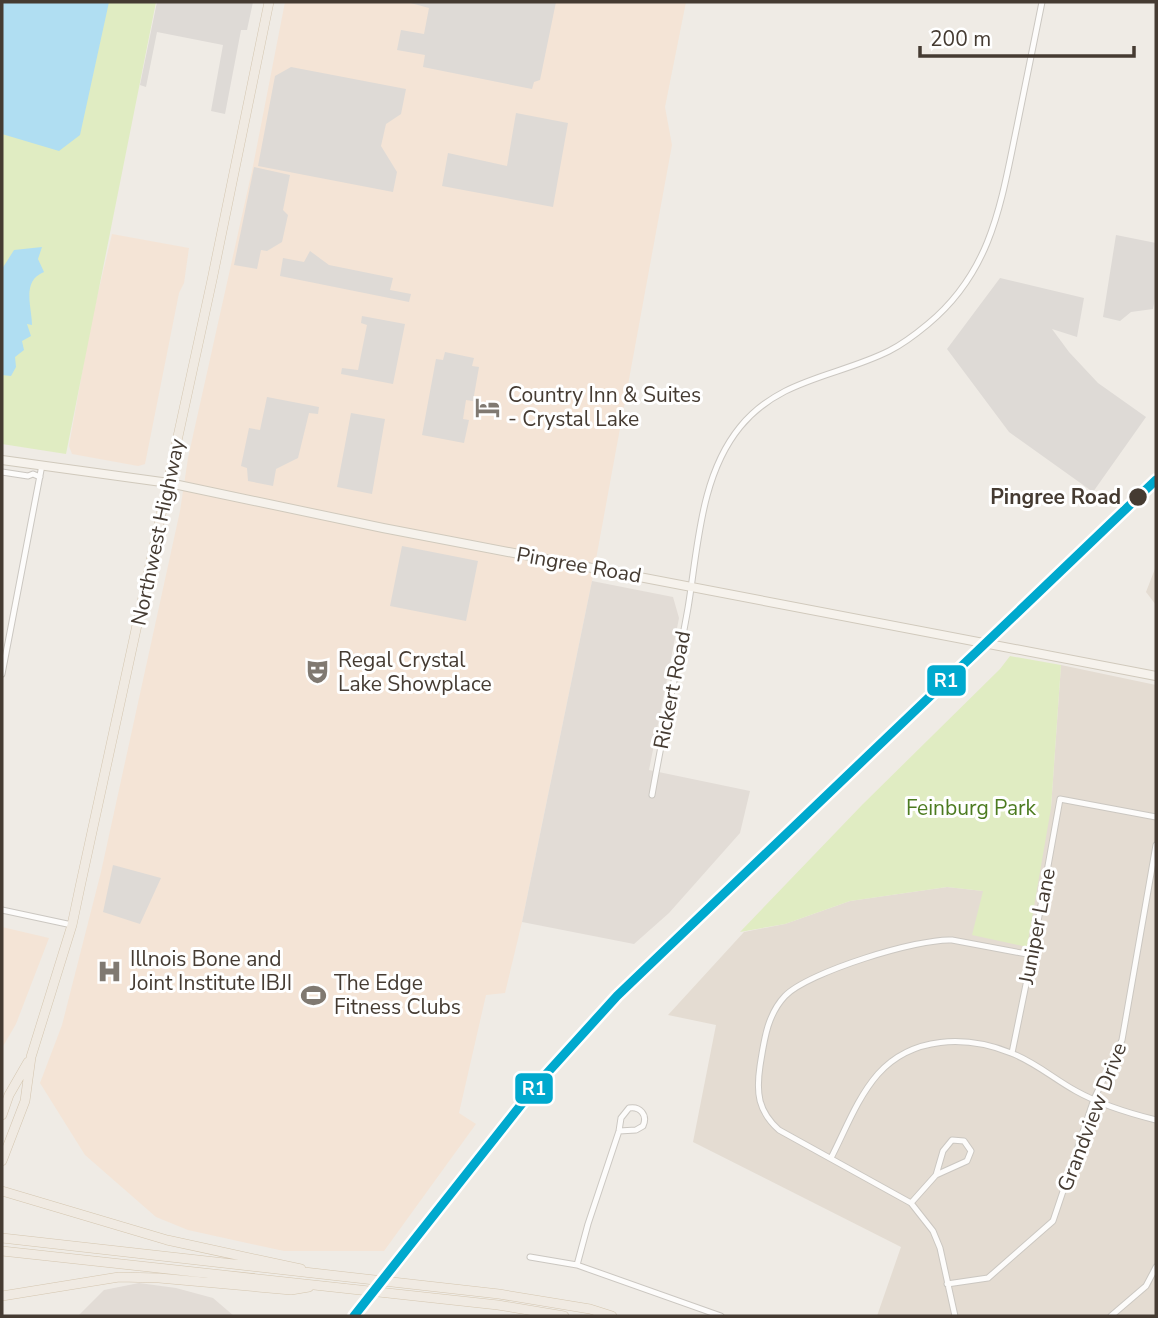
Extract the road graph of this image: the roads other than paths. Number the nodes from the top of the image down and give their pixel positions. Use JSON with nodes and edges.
{"nodes":[{"id":1,"x":269,"y":2,"type":"edge"},
{"id":2,"x":1042,"y":2,"type":"edge"},
{"id":3,"x":2,"y":460,"type":"edge"},
{"id":4,"x":42,"y":465,"type":"junction"},
{"id":5,"x":2,"y":472,"type":"edge"},
{"id":6,"x":40,"y":477,"type":"junction"},
{"id":7,"x":169,"y":483,"type":"junction"},
{"id":8,"x":691,"y":585,"type":"junction"},
{"id":9,"x":2,"y":674,"type":"edge"},
{"id":10,"x":1156,"y":676,"type":"edge"},
{"id":11,"x":652,"y":795,"type":"dead end"},
{"id":12,"x":1156,"y":817,"type":"edge"},
{"id":13,"x":1156,"y":845,"type":"edge"},
{"id":14,"x":2,"y":909,"type":"edge"},
{"id":15,"x":72,"y":925,"type":"junction"},
{"id":16,"x":1032,"y":955,"type":"junction"},
{"id":17,"x":1012,"y":1053,"type":"junction"},
{"id":18,"x":31,"y":1057,"type":"junction"},
{"id":19,"x":9,"y":1095,"type":"junction"},
{"id":20,"x":1094,"y":1099,"type":"junction"},
{"id":21,"x":2,"y":1109,"type":"edge"},
{"id":22,"x":2,"y":1115,"type":"edge"},
{"id":23,"x":1156,"y":1120,"type":"edge"},
{"id":24,"x":619,"y":1131,"type":"junction"},
{"id":25,"x":831,"y":1158,"type":"junction"},
{"id":26,"x":2,"y":1161,"type":"edge"},
{"id":27,"x":936,"y":1175,"type":"junction"},
{"id":28,"x":2,"y":1191,"type":"edge"},
{"id":29,"x":911,"y":1203,"type":"junction"},
{"id":30,"x":2,"y":1238,"type":"edge"},
{"id":31,"x":2,"y":1251,"type":"edge"},
{"id":32,"x":530,"y":1257,"type":"dead end"},
{"id":33,"x":577,"y":1265,"type":"junction"},
{"id":34,"x":1156,"y":1267,"type":"edge"},
{"id":35,"x":323,"y":1274,"type":"junction"},
{"id":36,"x":947,"y":1284,"type":"junction"},
{"id":37,"x":322,"y":1285,"type":"junction"},
{"id":38,"x":2,"y":1296,"type":"edge"},
{"id":39,"x":564,"y":1316,"type":"edge"},
{"id":40,"x":612,"y":1316,"type":"edge"},
{"id":41,"x":721,"y":1316,"type":"edge"},
{"id":42,"x":955,"y":1316,"type":"edge"},
{"id":43,"x":1112,"y":1316,"type":"edge"}],
"edges":[{"from":1,"to":7,"type":"main road","name":"Northwest Highway"},
{"from":2,"to":8,"type":"street","name":"Rickert Road"},
{"from":3,"to":4,"type":"street","name":"Pingree Road"},
{"from":4,"to":6,"type":"street"},
{"from":4,"to":7,"type":"street","name":"Pingree Road"},
{"from":5,"to":6,"type":"street"},
{"from":6,"to":9,"type":"street"},
{"from":7,"to":8,"type":"street","name":"Pingree Road"},
{"from":7,"to":15,"type":"main road","name":"Northwest Highway"},
{"from":8,"to":10,"type":"street","name":"Pingree Road"},
{"from":8,"to":11,"type":"street","name":"Rickert Road"},
{"from":12,"to":16,"type":"street","name":"Juniper Lane"},
{"from":13,"to":20,"type":"street","name":"Grandview Drive"},
{"from":14,"to":15,"type":"street"},
{"from":15,"to":18,"type":"main road","name":"Northwest Highway"},
{"from":16,"to":17,"type":"street","name":"Juniper Lane"},
{"from":16,"to":25,"type":"street"},
{"from":17,"to":20,"type":"street"},
{"from":17,"to":25,"type":"street"},
{"from":18,"to":19,"type":"main road","name":"Northwest Highway"},
{"from":18,"to":26,"type":"main road","name":"Northwest Highway"},
{"from":19,"to":21,"type":"main road"},
{"from":19,"to":22,"type":"main road","name":"Northwest Highway"},
{"from":20,"to":23,"type":"street"},
{"from":20,"to":36,"type":"street","name":"Grandview Drive"},
{"from":24,"to":24,"type":"street"},
{"from":24,"to":33,"type":"street"},
{"from":25,"to":29,"type":"street"},
{"from":27,"to":27,"type":"street"},
{"from":27,"to":29,"type":"street"},
{"from":28,"to":35,"type":"main road"},
{"from":29,"to":36,"type":"street"},
{"from":30,"to":35,"type":"main road"},
{"from":31,"to":37,"type":"main road"},
{"from":32,"to":33,"type":"street"},
{"from":33,"to":41,"type":"street"},
{"from":34,"to":43,"type":"street"},
{"from":35,"to":40,"type":"main road"},
{"from":36,"to":42,"type":"street"},
{"from":37,"to":38,"type":"main road"},
{"from":37,"to":39,"type":"main road"}]}
